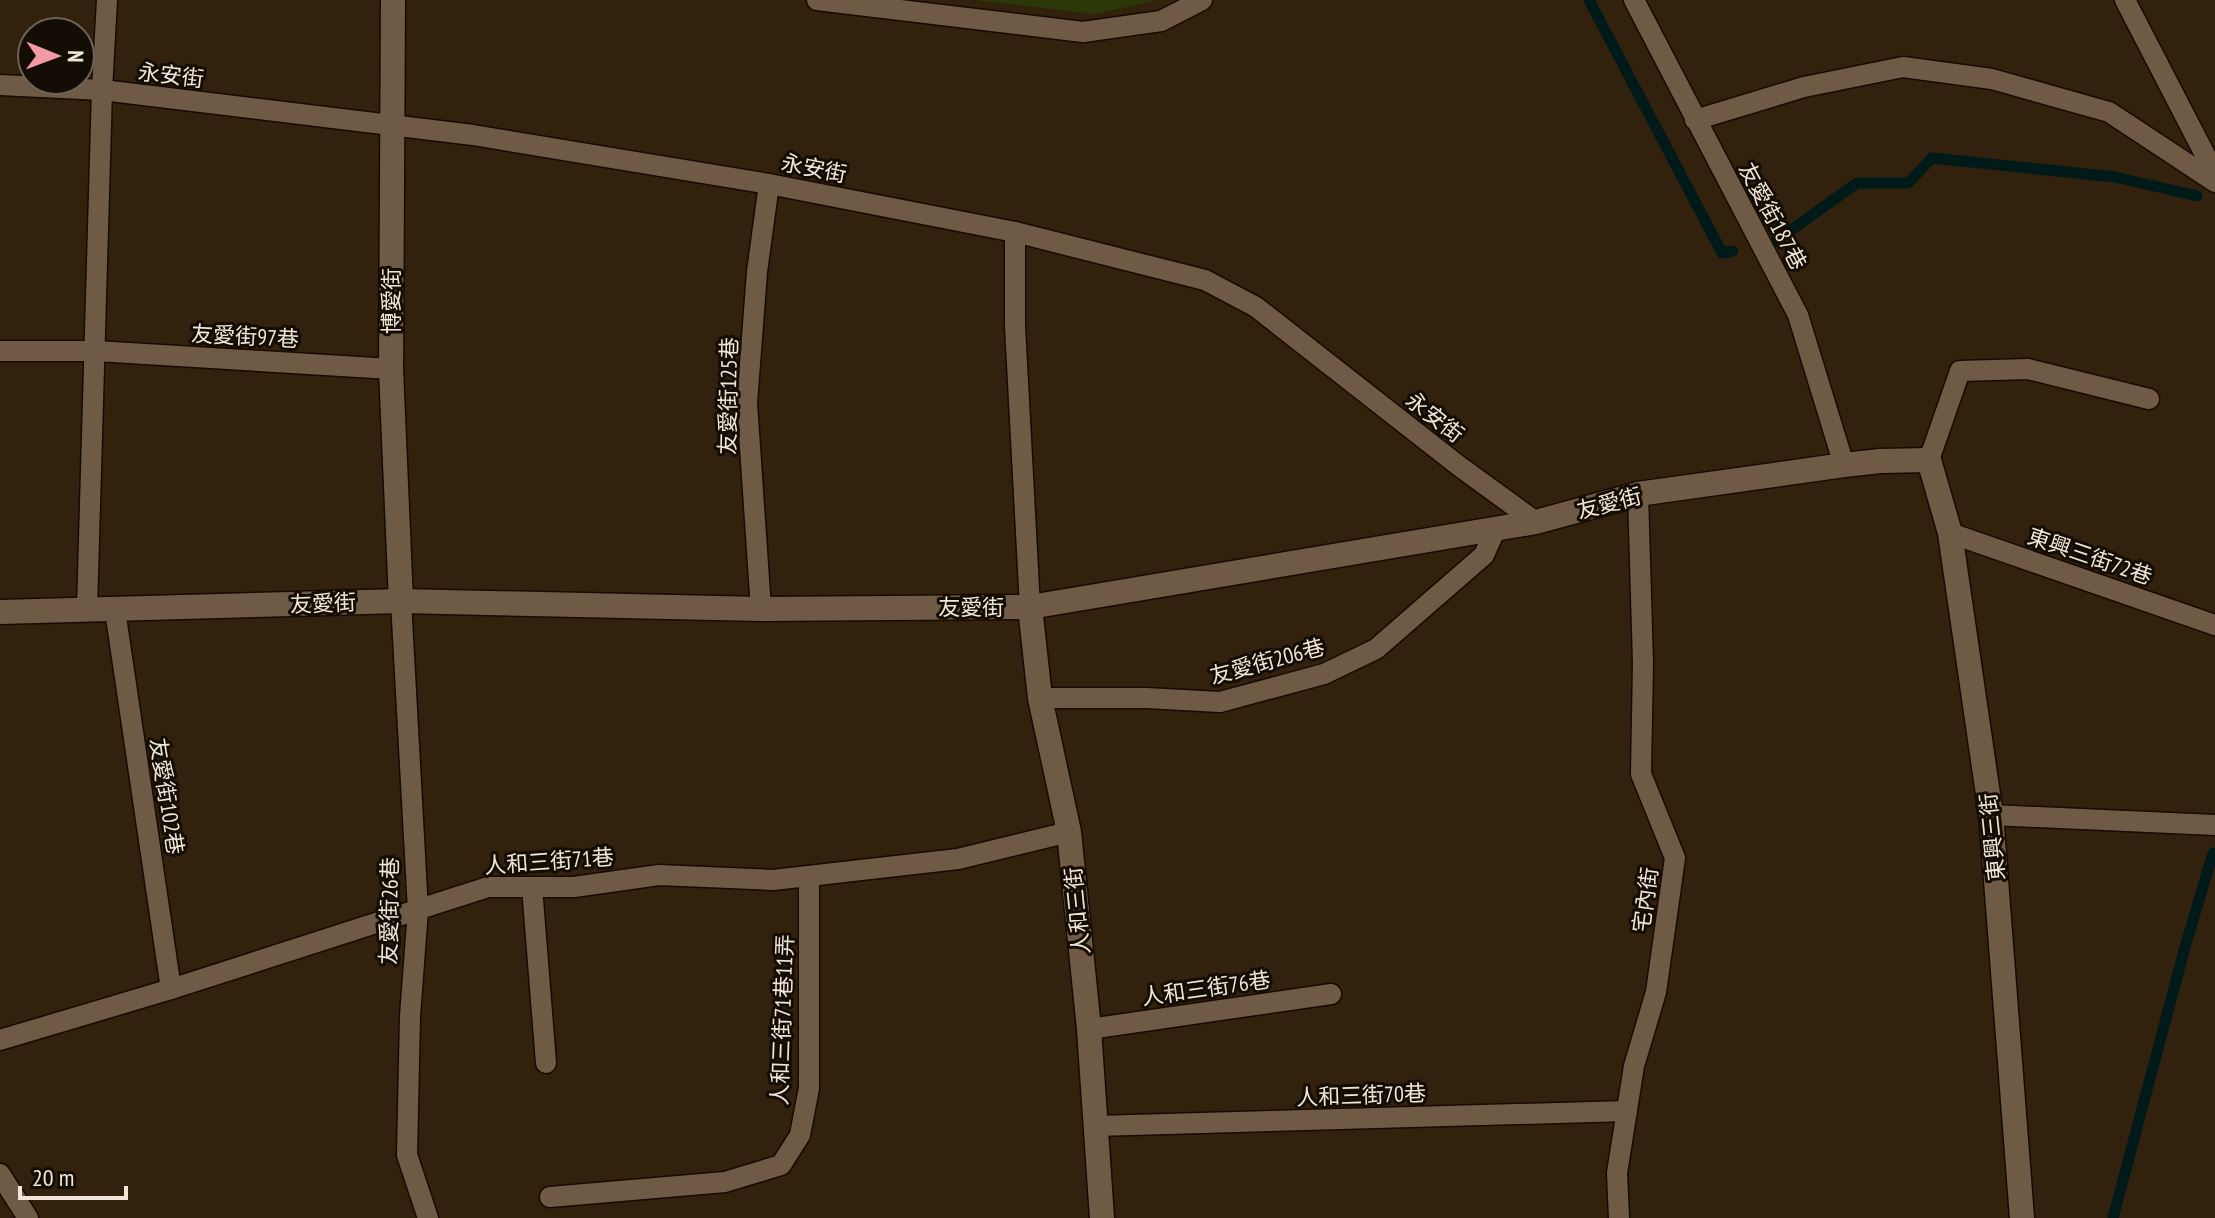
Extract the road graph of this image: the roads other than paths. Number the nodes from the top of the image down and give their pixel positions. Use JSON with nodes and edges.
{"nodes":[{"id":1,"x":107,"y":0,"type":"edge"},
{"id":2,"x":393,"y":0,"type":"edge"},
{"id":3,"x":817,"y":0,"type":"edge"},
{"id":4,"x":1202,"y":0,"type":"edge"},
{"id":5,"x":1634,"y":0,"type":"edge"},
{"id":6,"x":2125,"y":0,"type":"edge"},
{"id":7,"x":0,"y":85,"type":"edge"},
{"id":8,"x":102,"y":90,"type":"junction"},
{"id":9,"x":1695,"y":120,"type":"junction"},
{"id":10,"x":391,"y":127,"type":"junction"},
{"id":11,"x":2215,"y":174,"type":"edge"},
{"id":12,"x":2215,"y":182,"type":"edge"},
{"id":13,"x":769,"y":184,"type":"junction"},
{"id":14,"x":1015,"y":232,"type":"junction"},
{"id":15,"x":0,"y":351,"type":"edge"},
{"id":16,"x":96,"y":351,"type":"junction"},
{"id":17,"x":391,"y":369,"type":"junction"},
{"id":18,"x":2149,"y":399,"type":"dead end"},
{"id":19,"x":1929,"y":460,"type":"junction"},
{"id":20,"x":1844,"y":465,"type":"junction"},
{"id":21,"x":1638,"y":494,"type":"junction"},
{"id":22,"x":1536,"y":522,"type":"junction"},
{"id":23,"x":1496,"y":528,"type":"junction"},
{"id":24,"x":1950,"y":533,"type":"junction"},
{"id":25,"x":401,"y":601,"type":"junction"},
{"id":26,"x":1030,"y":607,"type":"junction"},
{"id":27,"x":87,"y":609,"type":"junction"},
{"id":28,"x":761,"y":609,"type":"junction"},
{"id":29,"x":115,"y":610,"type":"junction"},
{"id":30,"x":0,"y":612,"type":"edge"},
{"id":31,"x":2215,"y":625,"type":"edge"},
{"id":32,"x":1040,"y":698,"type":"junction"},
{"id":33,"x":1991,"y":815,"type":"junction"},
{"id":34,"x":2215,"y":825,"type":"edge"},
{"id":35,"x":1069,"y":832,"type":"junction"},
{"id":36,"x":809,"y":876,"type":"junction"},
{"id":37,"x":532,"y":887,"type":"junction"},
{"id":38,"x":418,"y":910,"type":"junction"},
{"id":39,"x":171,"y":989,"type":"junction"},
{"id":40,"x":1331,"y":994,"type":"dead end"},
{"id":41,"x":1089,"y":1029,"type":"junction"},
{"id":42,"x":1,"y":1033,"type":"edge"},
{"id":43,"x":546,"y":1063,"type":"dead end"},
{"id":44,"x":1627,"y":1111,"type":"junction"},
{"id":45,"x":1096,"y":1126,"type":"junction"},
{"id":46,"x":0,"y":1174,"type":"edge"},
{"id":47,"x":550,"y":1197,"type":"dead end"},
{"id":48,"x":28,"y":1218,"type":"edge"},
{"id":49,"x":428,"y":1218,"type":"edge"},
{"id":50,"x":1102,"y":1218,"type":"edge"},
{"id":51,"x":1619,"y":1218,"type":"edge"},
{"id":52,"x":2022,"y":1218,"type":"edge"}],
"edges":[{"from":1,"to":8,"type":"lane"},
{"from":2,"to":10,"type":"street","name":"博愛街"},
{"from":3,"to":4,"type":"lane"},
{"from":5,"to":9,"type":"lane","name":"友愛街187巷"},
{"from":6,"to":11,"type":"lane"},
{"from":7,"to":8,"type":"lane","name":"永安街"},
{"from":8,"to":10,"type":"lane","name":"永安街"},
{"from":8,"to":16,"type":"lane"},
{"from":9,"to":12,"type":"lane"},
{"from":9,"to":20,"type":"lane","name":"友愛街187巷"},
{"from":10,"to":13,"type":"lane","name":"永安街"},
{"from":10,"to":17,"type":"street","name":"博愛街"},
{"from":13,"to":14,"type":"lane","name":"永安街"},
{"from":13,"to":28,"type":"lane","name":"友愛街125巷"},
{"from":14,"to":22,"type":"lane","name":"永安街"},
{"from":14,"to":26,"type":"lane"},
{"from":15,"to":16,"type":"lane","name":"友愛街97巷"},
{"from":16,"to":17,"type":"lane","name":"友愛街97巷"},
{"from":16,"to":27,"type":"lane"},
{"from":17,"to":25,"type":"street","name":"博愛街"},
{"from":18,"to":19,"type":"lane"},
{"from":19,"to":20,"type":"street","name":"友愛街"},
{"from":19,"to":24,"type":"street","name":"東興三街"},
{"from":20,"to":21,"type":"street","name":"友愛街"},
{"from":21,"to":22,"type":"street","name":"友愛街"},
{"from":21,"to":44,"type":"lane","name":"宅內街"},
{"from":22,"to":23,"type":"street","name":"友愛街"},
{"from":23,"to":26,"type":"street","name":"友愛街"},
{"from":23,"to":32,"type":"lane","name":"友愛街206巷"},
{"from":24,"to":31,"type":"lane","name":"東興三街72巷"},
{"from":24,"to":33,"type":"street","name":"東興三街"},
{"from":25,"to":28,"type":"street","name":"友愛街"},
{"from":25,"to":29,"type":"street","name":"友愛街"},
{"from":25,"to":38,"type":"lane","name":"友愛街26巷"},
{"from":26,"to":28,"type":"street","name":"友愛街"},
{"from":26,"to":32,"type":"street","name":"人和三街"},
{"from":27,"to":29,"type":"street","name":"友愛街"},
{"from":27,"to":30,"type":"street","name":"友愛街"},
{"from":29,"to":39,"type":"lane","name":"友愛街102巷"},
{"from":32,"to":35,"type":"street","name":"人和三街"},
{"from":33,"to":34,"type":"lane"},
{"from":33,"to":52,"type":"street","name":"東興三街"},
{"from":35,"to":36,"type":"lane","name":"人和三街71巷"},
{"from":35,"to":41,"type":"street","name":"人和三街"},
{"from":36,"to":37,"type":"lane","name":"人和三街71巷"},
{"from":36,"to":47,"type":"lane","name":"人和三街71巷11弄"},
{"from":37,"to":38,"type":"lane","name":"人和三街71巷"},
{"from":37,"to":43,"type":"lane"},
{"from":38,"to":39,"type":"lane","name":"人和三街71巷"},
{"from":38,"to":49,"type":"lane","name":"友愛街26巷"},
{"from":39,"to":42,"type":"lane","name":"人和三街71巷"},
{"from":40,"to":41,"type":"lane","name":"人和三街76巷"},
{"from":41,"to":45,"type":"street","name":"人和三街"},
{"from":44,"to":45,"type":"lane","name":"人和三街70巷"},
{"from":44,"to":51,"type":"lane","name":"宅內街"},
{"from":45,"to":50,"type":"street","name":"人和三街"},
{"from":46,"to":48,"type":"lane"}]}
